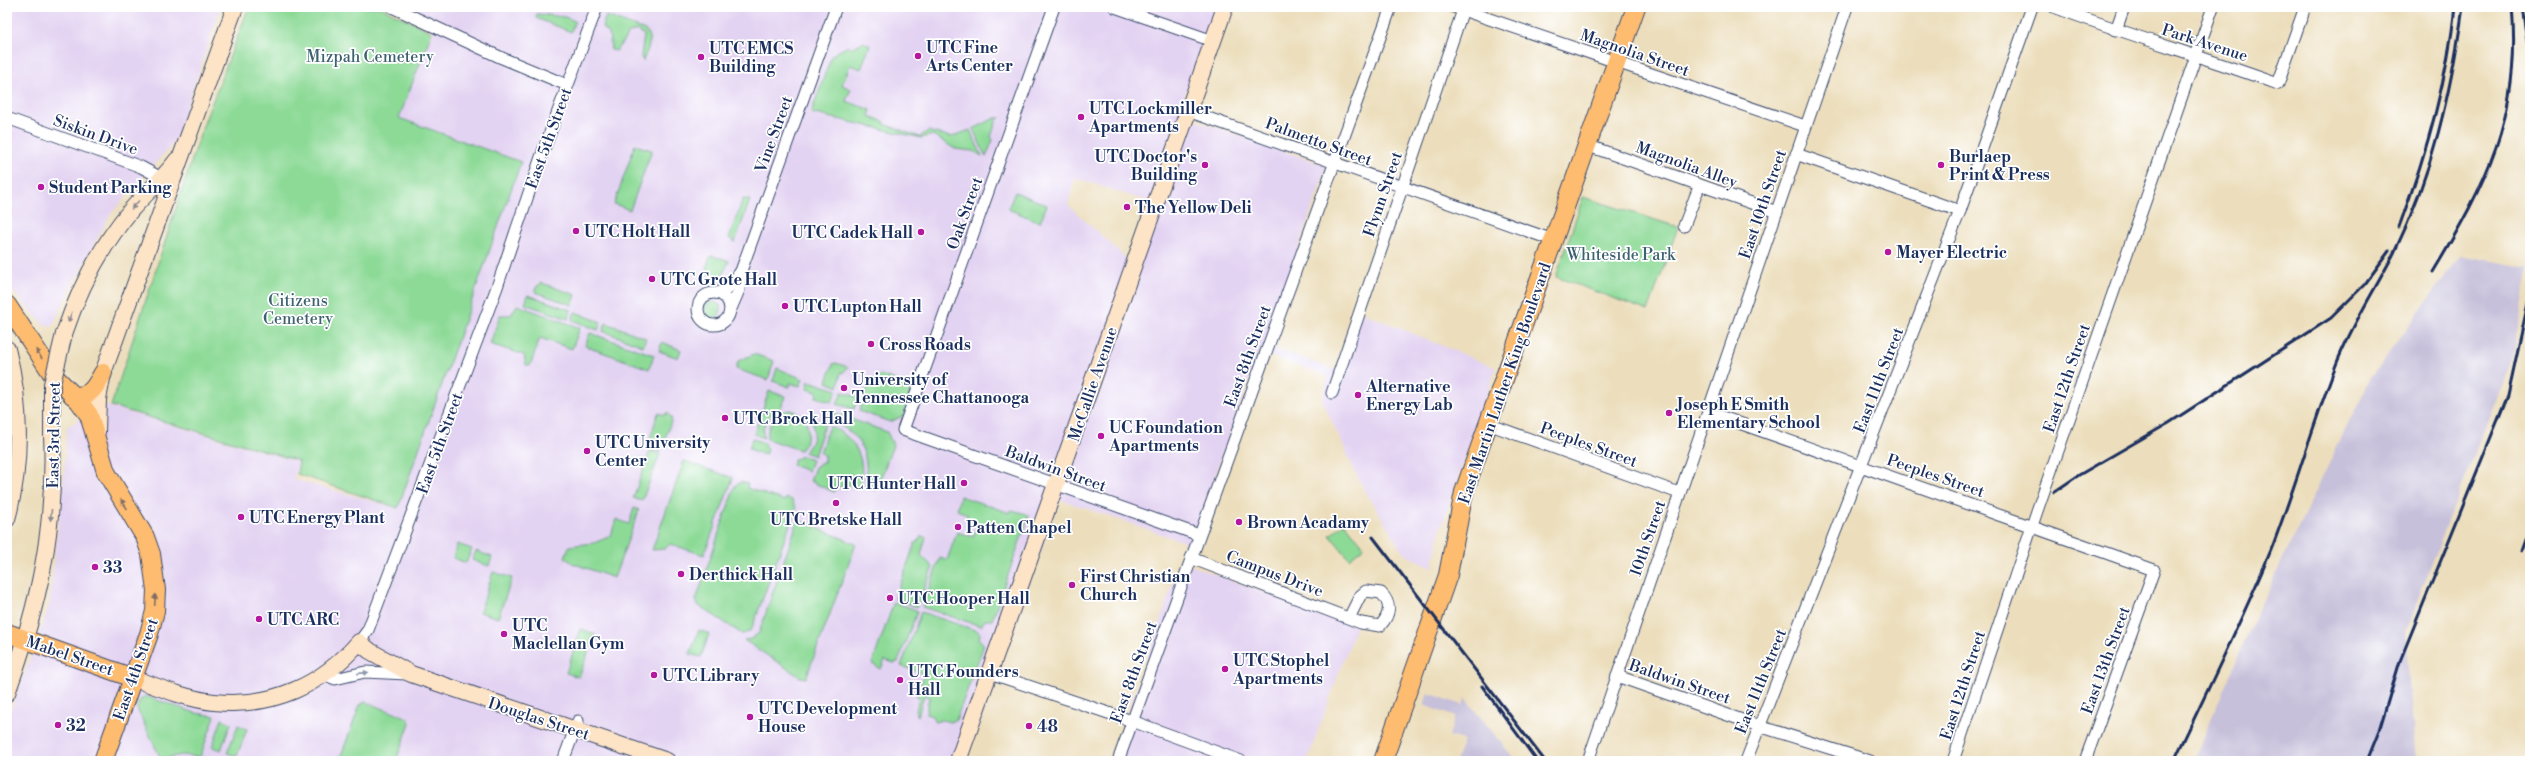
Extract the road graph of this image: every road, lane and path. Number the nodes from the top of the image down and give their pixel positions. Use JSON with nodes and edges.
{"nodes":[{"id":1,"x":235,"y":7,"type":"edge"},
{"id":2,"x":392,"y":7,"type":"edge"},
{"id":3,"x":597,"y":7,"type":"edge"},
{"id":4,"x":836,"y":7,"type":"edge"},
{"id":5,"x":1054,"y":7,"type":"edge"},
{"id":6,"x":1115,"y":7,"type":"edge"},
{"id":7,"x":1225,"y":7,"type":"edge"},
{"id":8,"x":1391,"y":7,"type":"edge"},
{"id":9,"x":1636,"y":7,"type":"edge"},
{"id":10,"x":1847,"y":7,"type":"edge"},
{"id":11,"x":2032,"y":7,"type":"edge"},
{"id":12,"x":2054,"y":7,"type":"edge"},
{"id":13,"x":2124,"y":7,"type":"edge"},
{"id":14,"x":2213,"y":7,"type":"edge"},
{"id":15,"x":2305,"y":7,"type":"edge"},
{"id":16,"x":1460,"y":8,"type":"edge"},
{"id":17,"x":2116,"y":30,"type":"junction"},
{"id":18,"x":1213,"y":41,"type":"junction"},
{"id":19,"x":2197,"y":54,"type":"junction"},
{"id":20,"x":1615,"y":62,"type":"junction"},
{"id":21,"x":567,"y":85,"type":"junction"},
{"id":22,"x":1188,"y":111,"type":"junction"},
{"id":23,"x":7,"y":118,"type":"edge"},
{"id":24,"x":1805,"y":126,"type":"junction"},
{"id":25,"x":1586,"y":145,"type":"junction"},
{"id":26,"x":1796,"y":154,"type":"junction"},
{"id":27,"x":1333,"y":163,"type":"junction"},
{"id":28,"x":167,"y":181,"type":"junction"},
{"id":29,"x":1401,"y":187,"type":"junction"},
{"id":30,"x":1699,"y":187,"type":"junction"},
{"id":31,"x":1960,"y":211,"type":"junction"},
{"id":32,"x":1777,"y":212,"type":"junction"},
{"id":33,"x":1684,"y":226,"type":"dead end"},
{"id":34,"x":1553,"y":240,"type":"junction"},
{"id":35,"x":741,"y":271,"type":"junction"},
{"id":36,"x":718,"y":294,"type":"junction"},
{"id":37,"x":7,"y":305,"type":"edge"},
{"id":38,"x":729,"y":314,"type":"junction"},
{"id":39,"x":7,"y":349,"type":"edge"},
{"id":40,"x":103,"y":373,"type":"junction"},
{"id":41,"x":1332,"y":393,"type":"dead end"},
{"id":42,"x":72,"y":395,"type":"junction"},
{"id":43,"x":1708,"y":412,"type":"junction"},
{"id":44,"x":1488,"y":424,"type":"junction"},
{"id":45,"x":903,"y":430,"type":"joint"},
{"id":46,"x":101,"y":459,"type":"junction"},
{"id":47,"x":1862,"y":466,"type":"junction"},
{"id":48,"x":1056,"y":485,"type":"junction"},
{"id":49,"x":1679,"y":493,"type":"junction"},
{"id":50,"x":7,"y":519,"type":"edge"},
{"id":51,"x":2032,"y":526,"type":"junction"},
{"id":52,"x":1199,"y":535,"type":"junction"},
{"id":53,"x":1191,"y":558,"type":"junction"},
{"id":54,"x":2154,"y":570,"type":"joint"},
{"id":55,"x":1349,"y":618,"type":"dead end"},
{"id":56,"x":7,"y":633,"type":"edge"},
{"id":57,"x":26,"y":640,"type":"junction"},
{"id":58,"x":359,"y":642,"type":"junction"},
{"id":59,"x":990,"y":673,"type":"junction"},
{"id":60,"x":411,"y":674,"type":"junction"},
{"id":61,"x":325,"y":675,"type":"junction"},
{"id":62,"x":1617,"y":676,"type":"junction"},
{"id":63,"x":133,"y":678,"type":"junction"},
{"id":64,"x":7,"y":693,"type":"edge"},
{"id":65,"x":1132,"y":721,"type":"junction"},
{"id":66,"x":576,"y":725,"type":"junction"},
{"id":67,"x":1759,"y":726,"type":"junction"},
{"id":68,"x":103,"y":761,"type":"edge"},
{"id":69,"x":564,"y":761,"type":"edge"},
{"id":70,"x":667,"y":761,"type":"edge"},
{"id":71,"x":958,"y":761,"type":"edge"},
{"id":72,"x":1118,"y":761,"type":"edge"},
{"id":73,"x":1241,"y":761,"type":"edge"},
{"id":74,"x":1383,"y":761,"type":"edge"},
{"id":75,"x":1588,"y":761,"type":"edge"},
{"id":76,"x":1746,"y":761,"type":"edge"},
{"id":77,"x":1870,"y":761,"type":"edge"},
{"id":78,"x":1953,"y":761,"type":"edge"},
{"id":79,"x":2085,"y":761,"type":"edge"}],
"edges":[{"from":1,"to":28,"type":"main road","name":"East 3rd Street"},
{"from":2,"to":21,"type":"street"},
{"from":3,"to":21,"type":"street","name":"East 5th Street"},
{"from":4,"to":35,"type":"street","name":"Vine Street"},
{"from":5,"to":45,"type":"street","name":"Oak Street"},
{"from":6,"to":18,"type":"street"},
{"from":7,"to":18,"type":"main road","name":"McCallie Avenue"},
{"from":8,"to":27,"type":"street","name":"East 8th Street"},
{"from":9,"to":20,"type":"main road","name":"East Martin Luther King Boulevard"},
{"from":10,"to":24,"type":"street","name":"East 10th Street"},
{"from":11,"to":31,"type":"street","name":"East 11th Street"},
{"from":12,"to":17,"type":"street","name":"Park Avenue"},
{"from":13,"to":17,"type":"street"},
{"from":14,"to":19,"type":"street","name":"East 12th Street"},
{"from":15,"to":19,"type":"street","name":"Park Avenue"},
{"from":16,"to":20,"type":"street","name":"Magnolia Street"},
{"from":16,"to":29,"type":"street","name":"Flynn Street"},
{"from":17,"to":19,"type":"street","name":"Park Avenue"},
{"from":18,"to":22,"type":"main road","name":"McCallie Avenue"},
{"from":19,"to":51,"type":"street","name":"East 12th Street"},
{"from":20,"to":24,"type":"street","name":"Magnolia Street"},
{"from":20,"to":25,"type":"main road","name":"East Martin Luther King Boulevard"},
{"from":21,"to":58,"type":"street","name":"East 5th Street"},
{"from":22,"to":27,"type":"street","name":"Palmetto Street"},
{"from":22,"to":48,"type":"main road","name":"McCallie Avenue"},
{"from":23,"to":28,"type":"street","name":"Siskin Drive"},
{"from":24,"to":26,"type":"street","name":"East 10th Street"},
{"from":25,"to":30,"type":"street","name":"Magnolia Alley"},
{"from":25,"to":34,"type":"main road","name":"East Martin Luther King Boulevard"},
{"from":26,"to":31,"type":"street"},
{"from":26,"to":32,"type":"street","name":"East 10th Street"},
{"from":27,"to":29,"type":"street","name":"Palmetto Street"},
{"from":27,"to":52,"type":"street","name":"East 8th Street"},
{"from":28,"to":40,"type":"main road","name":"East 3rd Street"},
{"from":28,"to":57,"type":"main road","name":"East 3rd Street","one_way":true,"bridge":true},
{"from":29,"to":34,"type":"street","name":"Palmetto Street"},
{"from":29,"to":41,"type":"street","name":"Flynn Street"},
{"from":30,"to":32,"type":"street","name":"Magnolia Alley"},
{"from":30,"to":33,"type":"street"},
{"from":31,"to":47,"type":"street","name":"East 11th Street"},
{"from":32,"to":43,"type":"street","name":"East 10th Street"},
{"from":34,"to":44,"type":"main road","name":"East Martin Luther King Boulevard"},
{"from":35,"to":36,"type":"street","name":"Vine Street"},
{"from":35,"to":38,"type":"street","name":"Vine Street"},
{"from":36,"to":38,"type":"street"},
{"from":36,"to":38,"type":"street","name":"Vine Street"},
{"from":42,"to":37,"type":"main road","one_way":true},
{"from":39,"to":50,"type":"main road"},
{"from":40,"to":42,"type":"main road"},
{"from":40,"to":46,"type":"main road","name":"East 4th Street"},
{"from":42,"to":46,"type":"main road"},
{"from":43,"to":47,"type":"street","name":"Peeples Street"},
{"from":43,"to":49,"type":"street","name":"10th Street"},
{"from":44,"to":49,"type":"street","name":"Peeples Street"},
{"from":44,"to":74,"type":"main road","name":"East Martin Luther King Boulevard"},
{"from":45,"to":48,"type":"street","name":"Baldwin Street"},
{"from":63,"to":46,"type":"main road","name":"East 4th Street","one_way":true},
{"from":47,"to":51,"type":"street","name":"Peeples Street"},
{"from":47,"to":67,"type":"street","name":"East 11th Street"},
{"from":48,"to":52,"type":"street","name":"Baldwin Street"},
{"from":48,"to":59,"type":"main road","name":"McCallie Avenue"},
{"from":49,"to":62,"type":"street","name":"10th Street"},
{"from":51,"to":54,"type":"street","name":"Peeples Street"},
{"from":51,"to":78,"type":"street","name":"East 12th Street"},
{"from":52,"to":53,"type":"street","name":"East 8th Street"},
{"from":53,"to":55,"type":"street","name":"Campus Drive"},
{"from":53,"to":65,"type":"street","name":"East 8th Street"},
{"from":54,"to":79,"type":"street","name":"East 13th Street"},
{"from":56,"to":57,"type":"main road","name":"Mabel Street"},
{"from":57,"to":63,"type":"main road","name":"Mabel Street"},
{"from":57,"to":64,"type":"main road","name":"East 3rd Street"},
{"from":58,"to":60,"type":"main road","name":"Douglas Street"},
{"from":58,"to":61,"type":"main road","name":"East 5th Street"},
{"from":59,"to":65,"type":"street"},
{"from":59,"to":71,"type":"main road","name":"McCallie Avenue"},
{"from":61,"to":60,"type":"street","name":"Douglas Street","one_way":true},
{"from":60,"to":66,"type":"main road","name":"Douglas Street"},
{"from":61,"to":63,"type":"main road","name":"East 5th Street"},
{"from":62,"to":67,"type":"street","name":"Baldwin Street"},
{"from":62,"to":75,"type":"street"},
{"from":63,"to":68,"type":"main road","name":"East 4th Street"},
{"from":65,"to":72,"type":"street","name":"East 8th Street"},
{"from":65,"to":73,"type":"street"},
{"from":66,"to":69,"type":"street"},
{"from":66,"to":70,"type":"main road","name":"Douglas Street"},
{"from":67,"to":76,"type":"street","name":"East 11th Street"},
{"from":67,"to":77,"type":"street","name":"Baldwin Street"}]}
